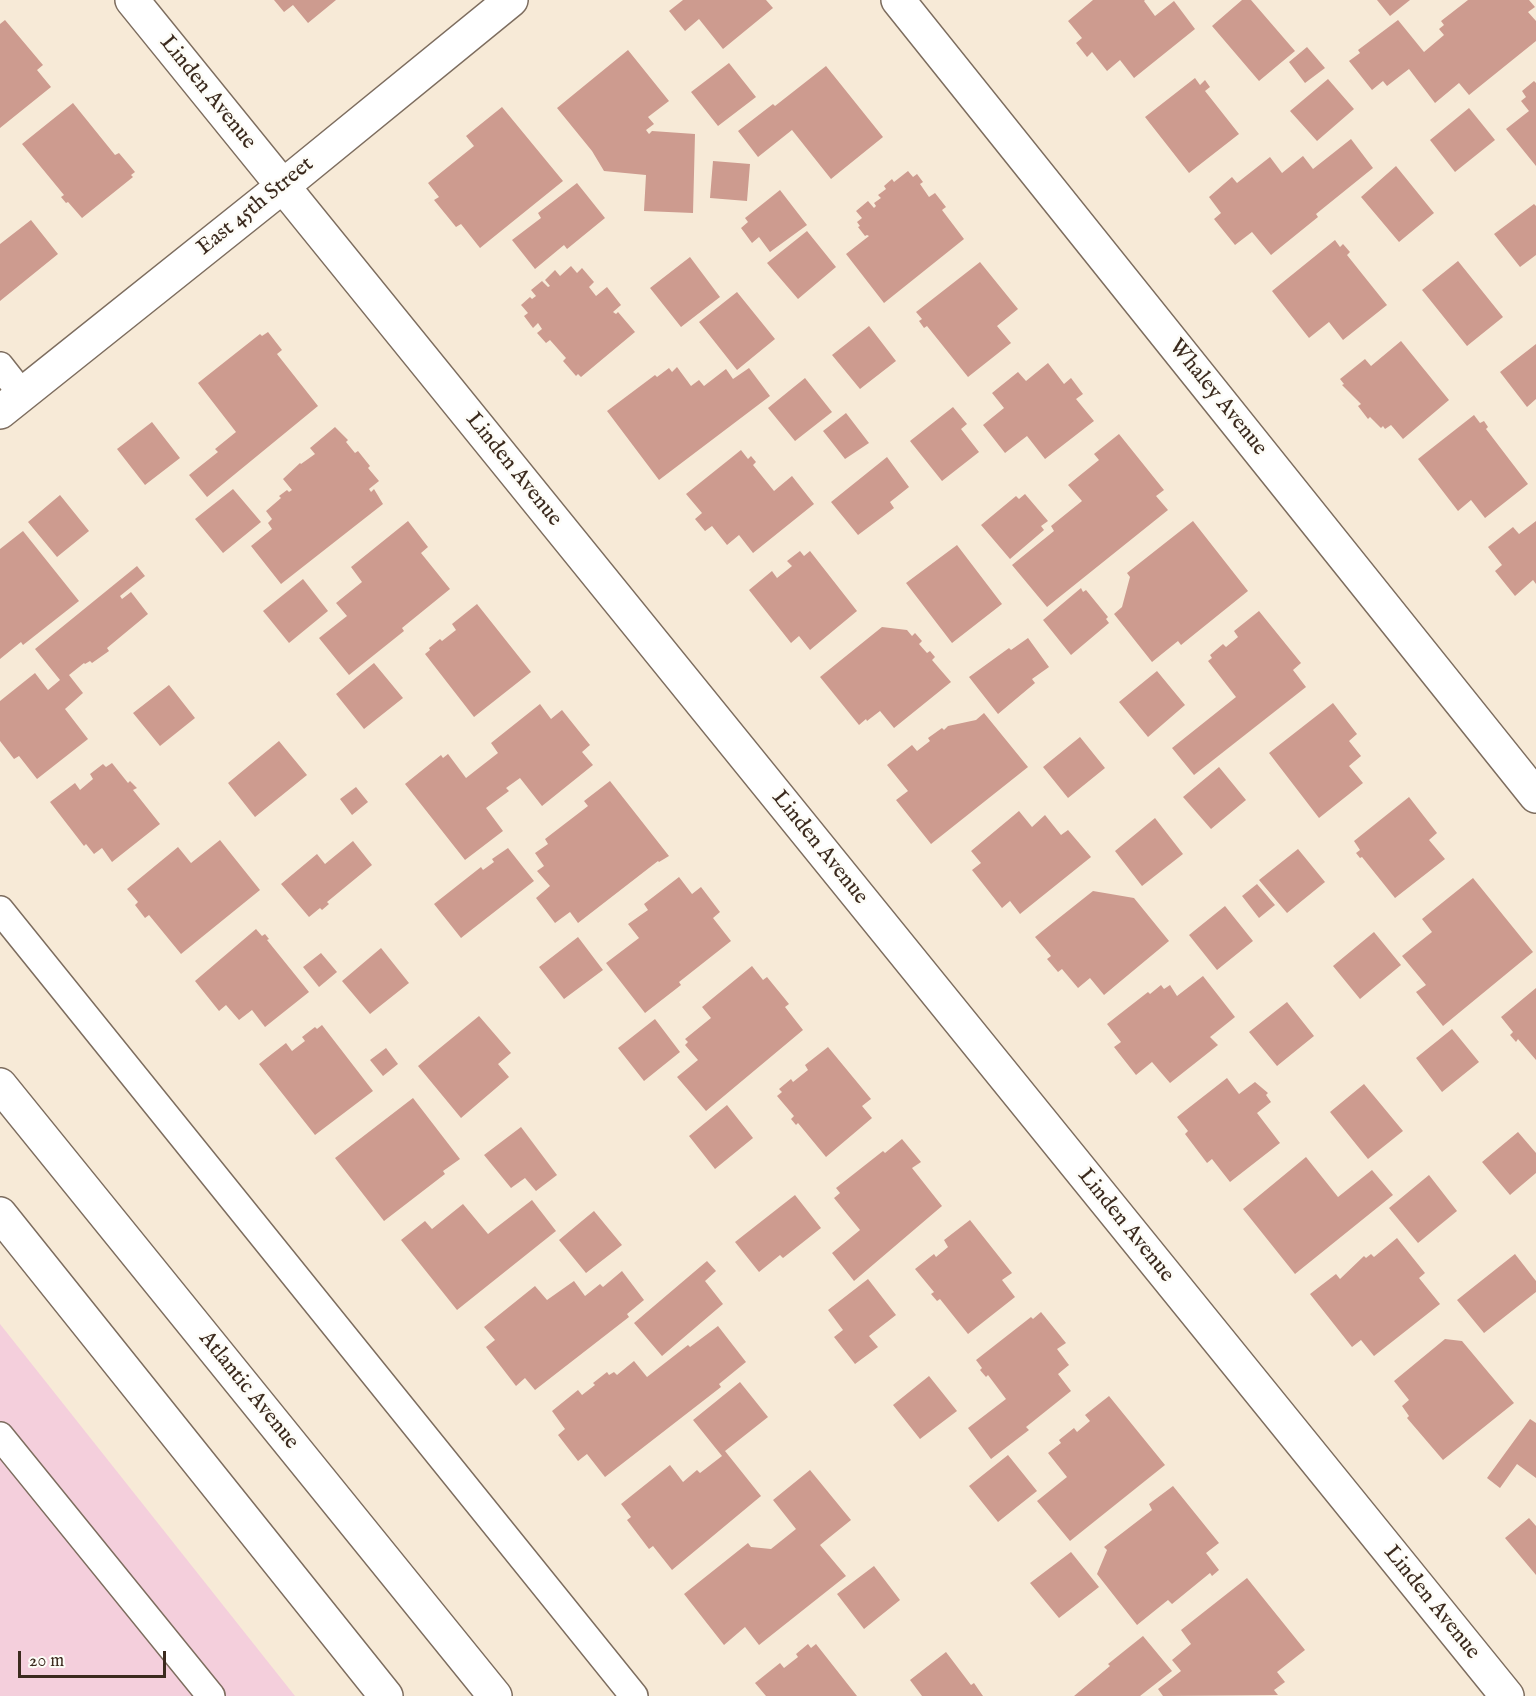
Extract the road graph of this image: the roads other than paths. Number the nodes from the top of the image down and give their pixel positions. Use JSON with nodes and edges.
{"nodes":[{"id":1,"x":132,"y":0,"type":"edge"},
{"id":2,"x":510,"y":0,"type":"edge"},
{"id":3,"x":898,"y":0,"type":"edge"},
{"id":4,"x":283,"y":186,"type":"junction"},
{"id":5,"x":0,"y":366,"type":"edge"},
{"id":6,"x":11,"y":403,"type":"edge"},
{"id":7,"x":1536,"y":796,"type":"edge"},
{"id":8,"x":0,"y":910,"type":"edge"},
{"id":9,"x":0,"y":1085,"type":"edge"},
{"id":10,"x":0,"y":1214,"type":"edge"},
{"id":11,"x":0,"y":1436,"type":"edge"},
{"id":12,"x":211,"y":1696,"type":"edge"},
{"id":13,"x":386,"y":1696,"type":"edge"},
{"id":14,"x":495,"y":1696,"type":"edge"},
{"id":15,"x":634,"y":1696,"type":"edge"},
{"id":16,"x":1507,"y":1696,"type":"edge"}],
"edges":[{"from":1,"to":4,"type":"street","name":"Linden Avenue"},
{"from":2,"to":4,"type":"street","name":"East 45th Street"},
{"from":3,"to":7,"type":"street","name":"Whaley Avenue"},
{"from":4,"to":6,"type":"street","name":"East 45th Street"},
{"from":4,"to":16,"type":"street","name":"Linden Avenue"},
{"from":5,"to":6,"type":"lane"},
{"from":8,"to":15,"type":"lane"},
{"from":9,"to":14,"type":"street","name":"Atlantic Avenue"},
{"from":10,"to":13,"type":"street"},
{"from":11,"to":12,"type":"lane"}]}
